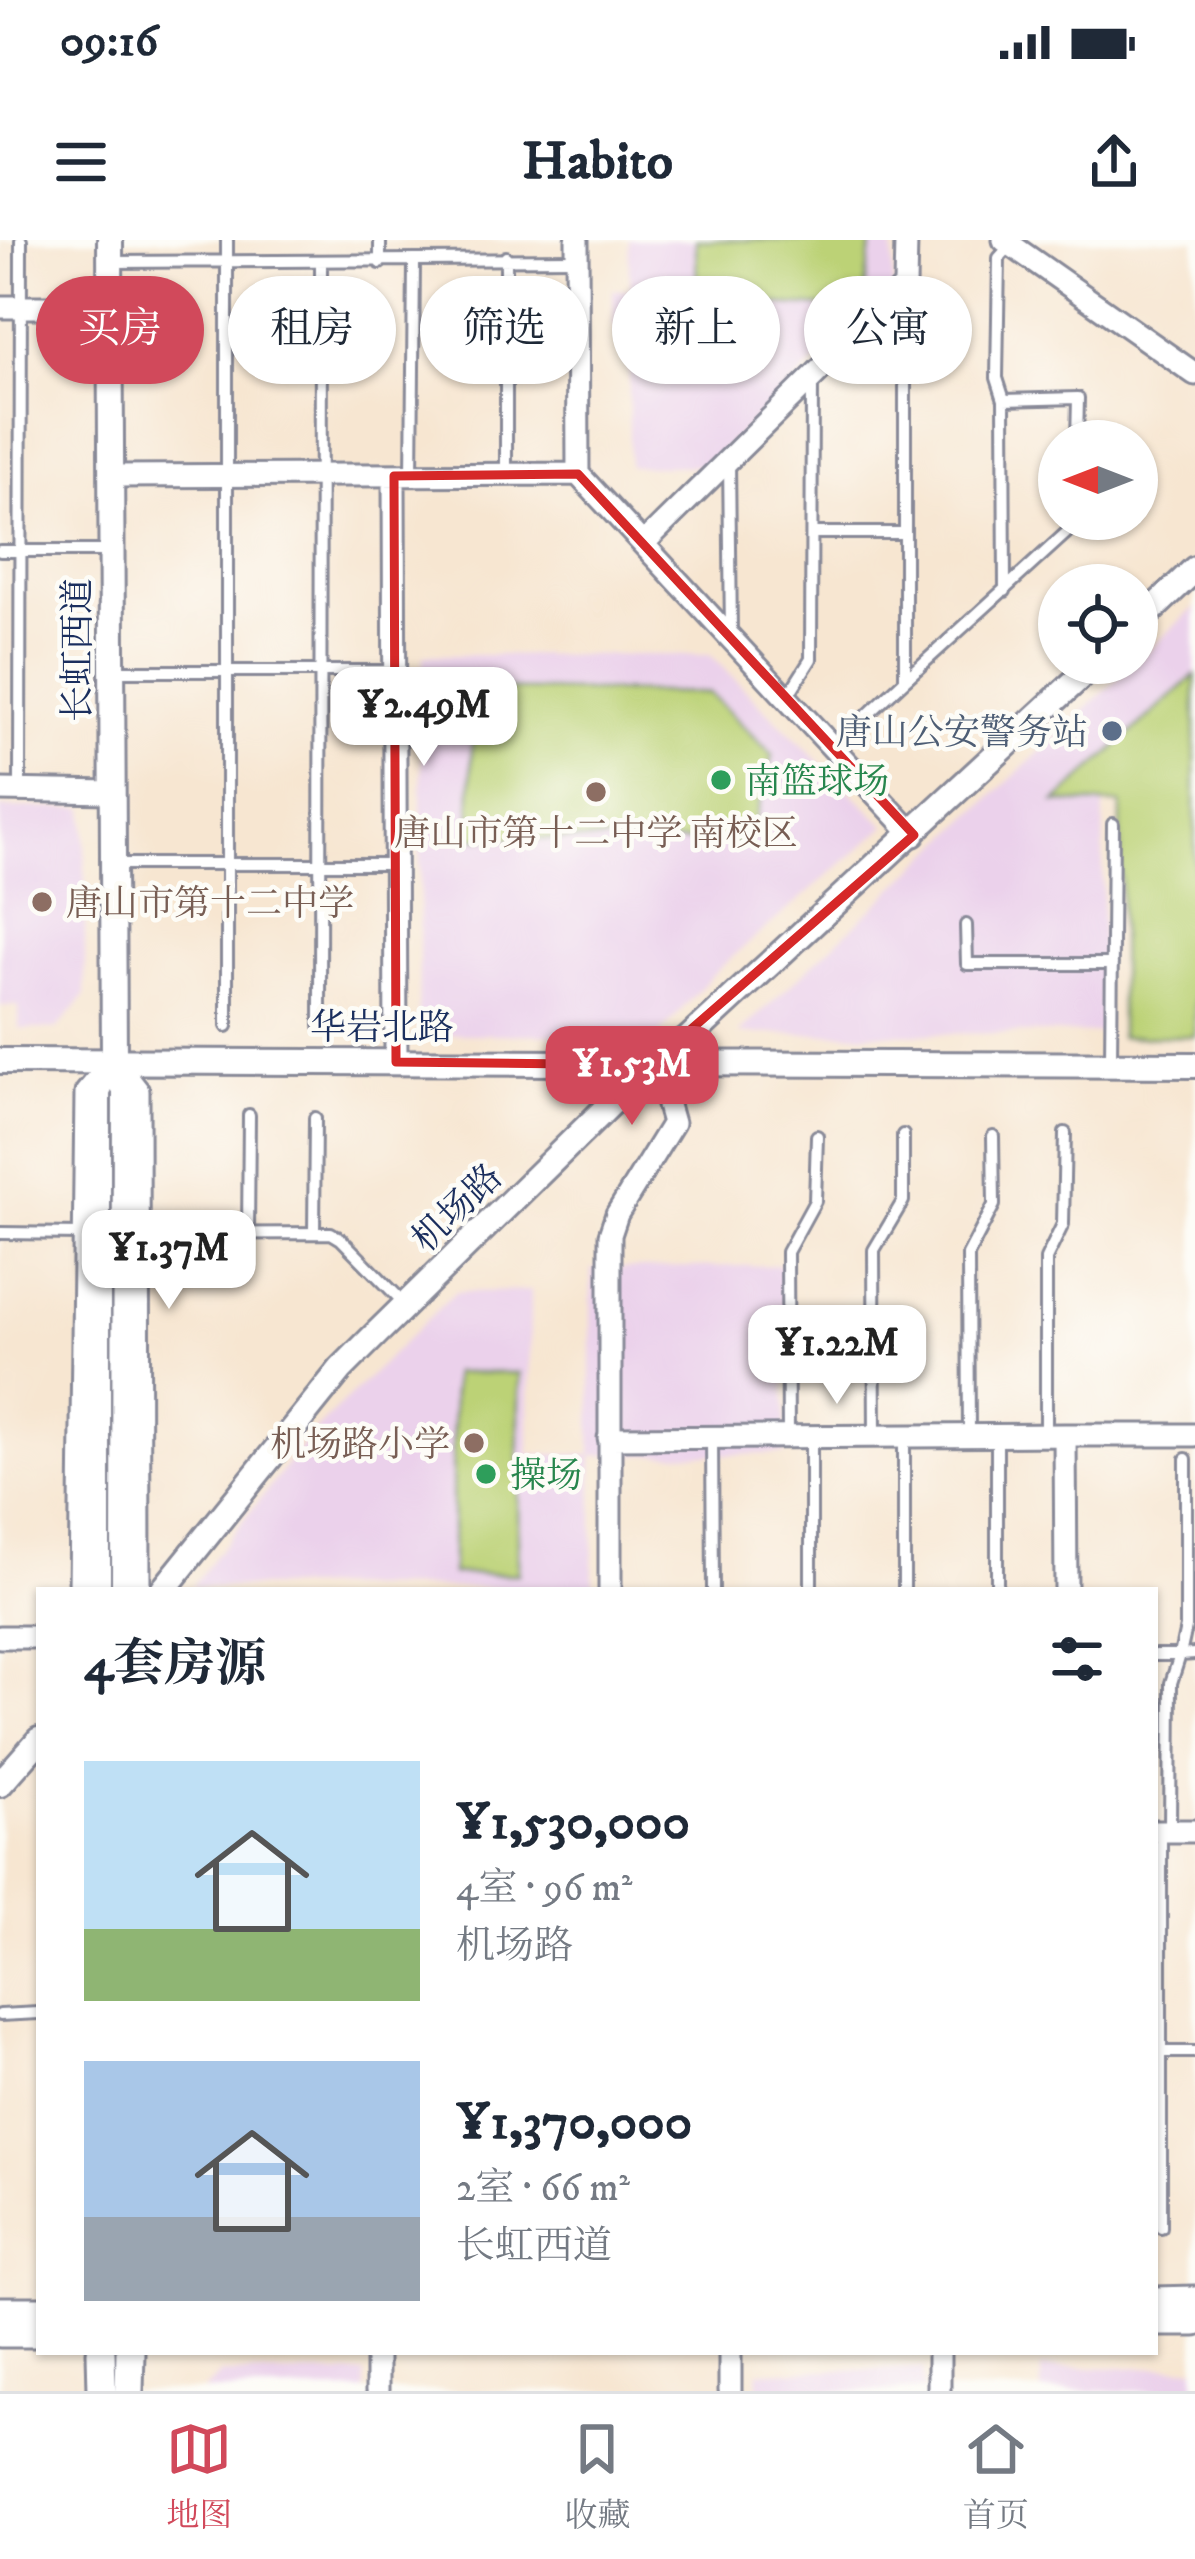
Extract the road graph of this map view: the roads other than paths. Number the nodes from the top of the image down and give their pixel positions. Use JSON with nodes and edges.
{"nodes":[{"id":1,"x":21,"y":240,"type":"edge"},
{"id":2,"x":227,"y":240,"type":"edge"},
{"id":3,"x":380,"y":240,"type":"edge"},
{"id":4,"x":906,"y":240,"type":"edge"},
{"id":5,"x":1010,"y":242,"type":"edge"},
{"id":6,"x":577,"y":249,"type":"edge"},
{"id":7,"x":110,"y":251,"type":"edge"},
{"id":8,"x":506,"y":257,"type":"junction"},
{"id":9,"x":227,"y":262,"type":"junction"},
{"id":10,"x":380,"y":262,"type":"junction"},
{"id":11,"x":413,"y":262,"type":"junction"},
{"id":12,"x":321,"y":263,"type":"junction"},
{"id":13,"x":905,"y":276,"type":"edge"},
{"id":14,"x":10,"y":307,"type":"edge"},
{"id":15,"x":1195,"y":374,"type":"edge"},
{"id":16,"x":110,"y":384,"type":"edge"},
{"id":17,"x":805,"y":384,"type":"edge"},
{"id":18,"x":812,"y":384,"type":"edge"},
{"id":19,"x":905,"y":384,"type":"edge"},
{"id":20,"x":1004,"y":400,"type":"junction"},
{"id":21,"x":1077,"y":420,"type":"edge"},
{"id":22,"x":729,"y":461,"type":"junction"},
{"id":23,"x":506,"y":474,"type":"junction"},
{"id":24,"x":578,"y":474,"type":"junction"},
{"id":25,"x":111,"y":476,"type":"junction"},
{"id":26,"x":227,"y":476,"type":"junction"},
{"id":27,"x":320,"y":476,"type":"junction"},
{"id":28,"x":403,"y":476,"type":"junction"},
{"id":29,"x":812,"y":533,"type":"junction"},
{"id":30,"x":904,"y":533,"type":"junction"},
{"id":31,"x":1059,"y":540,"type":"edge"},
{"id":32,"x":644,"y":543,"type":"junction"},
{"id":33,"x":0,"y":551,"type":"edge"},
{"id":34,"x":21,"y":551,"type":"junction"},
{"id":35,"x":112,"y":551,"type":"junction"},
{"id":36,"x":1195,"y":569,"type":"edge"},
{"id":37,"x":1005,"y":591,"type":"junction"},
{"id":38,"x":1158,"y":604,"type":"edge"},
{"id":39,"x":730,"y":636,"type":"junction"},
{"id":40,"x":395,"y":670,"type":"junction"},
{"id":41,"x":112,"y":671,"type":"junction"},
{"id":42,"x":227,"y":671,"type":"junction"},
{"id":43,"x":320,"y":671,"type":"junction"},
{"id":44,"x":905,"y":680,"type":"junction"},
{"id":45,"x":1073,"y":684,"type":"edge"},
{"id":46,"x":787,"y":697,"type":"junction"},
{"id":47,"x":832,"y":747,"type":"junction"},
{"id":48,"x":10,"y":790,"type":"edge"},
{"id":49,"x":112,"y":792,"type":"junction"},
{"id":50,"x":1113,"y":824,"type":"dead end"},
{"id":51,"x":914,"y":835,"type":"junction"},
{"id":52,"x":113,"y":864,"type":"junction"},
{"id":53,"x":227,"y":864,"type":"junction"},
{"id":54,"x":320,"y":864,"type":"junction"},
{"id":55,"x":395,"y":864,"type":"junction"},
{"id":56,"x":966,"y":925,"type":"dead end"},
{"id":57,"x":1112,"y":964,"type":"junction"},
{"id":58,"x":227,"y":1026,"type":"dead end"},
{"id":59,"x":320,"y":1026,"type":"dead end"},
{"id":60,"x":114,"y":1060,"type":"junction"},
{"id":61,"x":0,"y":1061,"type":"edge"},
{"id":62,"x":396,"y":1062,"type":"junction"},
{"id":63,"x":650,"y":1065,"type":"junction"},
{"id":64,"x":1111,"y":1065,"type":"junction"},
{"id":65,"x":1195,"y":1065,"type":"edge"},
{"id":66,"x":249,"y":1115,"type":"dead end"},
{"id":67,"x":314,"y":1118,"type":"dead end"},
{"id":68,"x":1065,"y":1133,"type":"dead end"},
{"id":69,"x":904,"y":1135,"type":"dead end"},
{"id":70,"x":817,"y":1136,"type":"dead end"},
{"id":71,"x":993,"y":1136,"type":"dead end"},
{"id":72,"x":0,"y":1233,"type":"edge"},
{"id":73,"x":248,"y":1233,"type":"junction"},
{"id":74,"x":314,"y":1233,"type":"junction"},
{"id":75,"x":82,"y":1234,"type":"junction"},
{"id":76,"x":141,"y":1234,"type":"junction"},
{"id":77,"x":406,"y":1306,"type":"junction"},
{"id":78,"x":1056,"y":1435,"type":"junction"},
{"id":79,"x":1195,"y":1435,"type":"edge"},
{"id":80,"x":712,"y":1436,"type":"junction"},
{"id":81,"x":799,"y":1436,"type":"junction"},
{"id":82,"x":874,"y":1436,"type":"junction"},
{"id":83,"x":904,"y":1436,"type":"junction"},
{"id":84,"x":969,"y":1436,"type":"junction"},
{"id":85,"x":998,"y":1436,"type":"junction"},
{"id":86,"x":610,"y":1438,"type":"junction"},
{"id":87,"x":1186,"y":1459,"type":"dead end"},
{"id":88,"x":80,"y":1587,"type":"edge"},
{"id":89,"x":98,"y":1587,"type":"edge"},
{"id":90,"x":124,"y":1587,"type":"edge"},
{"id":91,"x":139,"y":1587,"type":"edge"},
{"id":92,"x":165,"y":1587,"type":"edge"},
{"id":93,"x":610,"y":1587,"type":"edge"},
{"id":94,"x":713,"y":1587,"type":"edge"},
{"id":95,"x":811,"y":1587,"type":"edge"},
{"id":96,"x":904,"y":1587,"type":"edge"},
{"id":97,"x":997,"y":1587,"type":"edge"},
{"id":98,"x":1066,"y":1587,"type":"edge"},
{"id":99,"x":0,"y":1637,"type":"edge"},
{"id":100,"x":36,"y":1637,"type":"edge"},
{"id":101,"x":1195,"y":1654,"type":"edge"},
{"id":102,"x":1158,"y":1655,"type":"edge"},
{"id":103,"x":1180,"y":1655,"type":"junction"},
{"id":104,"x":36,"y":1743,"type":"edge"},
{"id":105,"x":0,"y":1784,"type":"edge"},
{"id":106,"x":1162,"y":1831,"type":"edge"},
{"id":107,"x":1195,"y":1831,"type":"edge"},
{"id":108,"x":36,"y":2013,"type":"edge"},
{"id":109,"x":0,"y":2015,"type":"edge"},
{"id":110,"x":1158,"y":2052,"type":"edge"},
{"id":111,"x":1195,"y":2052,"type":"edge"},
{"id":112,"x":1161,"y":2227,"type":"dead end"},
{"id":113,"x":1195,"y":2300,"type":"edge"},
{"id":114,"x":1158,"y":2301,"type":"edge"},
{"id":115,"x":0,"y":2311,"type":"edge"},
{"id":116,"x":36,"y":2311,"type":"edge"},
{"id":117,"x":1158,"y":2322,"type":"edge"},
{"id":118,"x":1195,"y":2322,"type":"edge"},
{"id":119,"x":0,"y":2332,"type":"edge"},
{"id":120,"x":36,"y":2332,"type":"edge"},
{"id":121,"x":100,"y":2355,"type":"edge"},
{"id":122,"x":130,"y":2355,"type":"edge"},
{"id":123,"x":377,"y":2355,"type":"edge"},
{"id":124,"x":730,"y":2355,"type":"edge"},
{"id":125,"x":939,"y":2355,"type":"edge"},
{"id":126,"x":102,"y":2391,"type":"edge"},
{"id":127,"x":129,"y":2391,"type":"edge"},
{"id":128,"x":377,"y":2391,"type":"edge"},
{"id":129,"x":730,"y":2391,"type":"edge"},
{"id":130,"x":939,"y":2391,"type":"edge"}],
"edges":[{"from":1,"to":14,"type":"lane"},
{"from":2,"to":9,"type":"lane"},
{"from":3,"to":10,"type":"lane"},
{"from":4,"to":13,"type":"street"},
{"from":5,"to":15,"type":"street"},
{"from":5,"to":20,"type":"lane"},
{"from":6,"to":8,"type":"lane"},
{"from":6,"to":24,"type":"street"},
{"from":7,"to":9,"type":"lane"},
{"from":8,"to":11,"type":"lane"},
{"from":8,"to":23,"type":"lane"},
{"from":9,"to":12,"type":"lane"},
{"from":9,"to":26,"type":"lane"},
{"from":10,"to":11,"type":"lane"},
{"from":10,"to":12,"type":"lane"},
{"from":11,"to":28,"type":"lane"},
{"from":12,"to":27,"type":"lane"},
{"from":14,"to":34,"type":"lane"},
{"from":16,"to":25,"type":"street","name":"长虹西道"},
{"from":17,"to":22,"type":"street"},
{"from":18,"to":29,"type":"lane"},
{"from":19,"to":30,"type":"lane"},
{"from":20,"to":21,"type":"lane"},
{"from":20,"to":37,"type":"lane"},
{"from":22,"to":32,"type":"street"},
{"from":22,"to":39,"type":"lane"},
{"from":23,"to":24,"type":"street"},
{"from":23,"to":28,"type":"street"},
{"from":24,"to":32,"type":"street"},
{"from":25,"to":26,"type":"street"},
{"from":25,"to":35,"type":"street","name":"长虹西道"},
{"from":26,"to":27,"type":"street"},
{"from":26,"to":42,"type":"lane"},
{"from":27,"to":28,"type":"street"},
{"from":27,"to":43,"type":"lane"},
{"from":28,"to":40,"type":"street"},
{"from":29,"to":30,"type":"lane"},
{"from":29,"to":46,"type":"lane"},
{"from":30,"to":44,"type":"lane"},
{"from":31,"to":37,"type":"lane"},
{"from":32,"to":39,"type":"street"},
{"from":33,"to":34,"type":"lane"},
{"from":34,"to":35,"type":"lane"},
{"from":34,"to":48,"type":"lane"},
{"from":35,"to":41,"type":"street","name":"长虹西道"},
{"from":36,"to":38,"type":"street"},
{"from":37,"to":44,"type":"lane"},
{"from":39,"to":46,"type":"street"},
{"from":40,"to":43,"type":"lane"},
{"from":40,"to":55,"type":"street"},
{"from":41,"to":42,"type":"lane"},
{"from":41,"to":49,"type":"street","name":"长虹西道"},
{"from":42,"to":43,"type":"lane"},
{"from":42,"to":53,"type":"lane"},
{"from":43,"to":54,"type":"lane"},
{"from":44,"to":47,"type":"lane"},
{"from":45,"to":51,"type":"street","name":"机场路"},
{"from":46,"to":47,"type":"street"},
{"from":47,"to":51,"type":"street"},
{"from":48,"to":49,"type":"street"},
{"from":49,"to":52,"type":"street","name":"长虹西道"},
{"from":50,"to":57,"type":"lane"},
{"from":51,"to":63,"type":"street","name":"机场路"},
{"from":52,"to":53,"type":"lane"},
{"from":52,"to":60,"type":"street","name":"长虹西道"},
{"from":53,"to":54,"type":"lane"},
{"from":53,"to":58,"type":"lane"},
{"from":54,"to":55,"type":"lane"},
{"from":54,"to":59,"type":"lane"},
{"from":55,"to":62,"type":"street"},
{"from":56,"to":57,"type":"lane"},
{"from":57,"to":64,"type":"lane"},
{"from":60,"to":61,"type":"street","name":"华岩北路"},
{"from":60,"to":62,"type":"street","name":"华岩北路"},
{"from":60,"to":75,"type":"street"},
{"from":60,"to":76,"type":"street"},
{"from":60,"to":89,"type":"street","name":"长虹西道"},
{"from":60,"to":90,"type":"street","name":"长虹西道"},
{"from":62,"to":63,"type":"street","name":"华岩北路"},
{"from":63,"to":64,"type":"street","name":"华岩北路"},
{"from":63,"to":77,"type":"street","name":"机场路"},
{"from":63,"to":86,"type":"street"},
{"from":64,"to":65,"type":"street","name":"华岩北路"},
{"from":66,"to":73,"type":"lane"},
{"from":67,"to":74,"type":"lane"},
{"from":68,"to":78,"type":"lane"},
{"from":69,"to":82,"type":"lane"},
{"from":70,"to":81,"type":"lane"},
{"from":71,"to":84,"type":"lane"},
{"from":72,"to":75,"type":"lane"},
{"from":73,"to":74,"type":"lane"},
{"from":73,"to":76,"type":"lane"},
{"from":74,"to":77,"type":"lane"},
{"from":75,"to":88,"type":"street"},
{"from":76,"to":91,"type":"street"},
{"from":77,"to":92,"type":"street","name":"机场路"},
{"from":78,"to":79,"type":"street"},
{"from":78,"to":85,"type":"street"},
{"from":78,"to":98,"type":"street"},
{"from":80,"to":81,"type":"street"},
{"from":80,"to":86,"type":"street"},
{"from":80,"to":94,"type":"lane"},
{"from":81,"to":82,"type":"street"},
{"from":81,"to":95,"type":"lane"},
{"from":82,"to":83,"type":"street"},
{"from":83,"to":84,"type":"street"},
{"from":83,"to":96,"type":"lane"},
{"from":84,"to":85,"type":"street"},
{"from":85,"to":97,"type":"lane"},
{"from":86,"to":93,"type":"street"},
{"from":87,"to":103,"type":"lane"},
{"from":99,"to":100,"type":"street"},
{"from":101,"to":103,"type":"lane"},
{"from":102,"to":103,"type":"lane"},
{"from":103,"to":106,"type":"lane"},
{"from":104,"to":105,"type":"street"},
{"from":106,"to":107,"type":"street"},
{"from":106,"to":110,"type":"lane"},
{"from":108,"to":109,"type":"lane"},
{"from":110,"to":111,"type":"lane"},
{"from":110,"to":112,"type":"lane"},
{"from":113,"to":114,"type":"main road"},
{"from":115,"to":116,"type":"main road"},
{"from":117,"to":118,"type":"main road"},
{"from":119,"to":120,"type":"main road"},
{"from":121,"to":126,"type":"main road"},
{"from":122,"to":127,"type":"main road"},
{"from":123,"to":128,"type":"street"},
{"from":124,"to":129,"type":"street"},
{"from":125,"to":130,"type":"street"}]}
